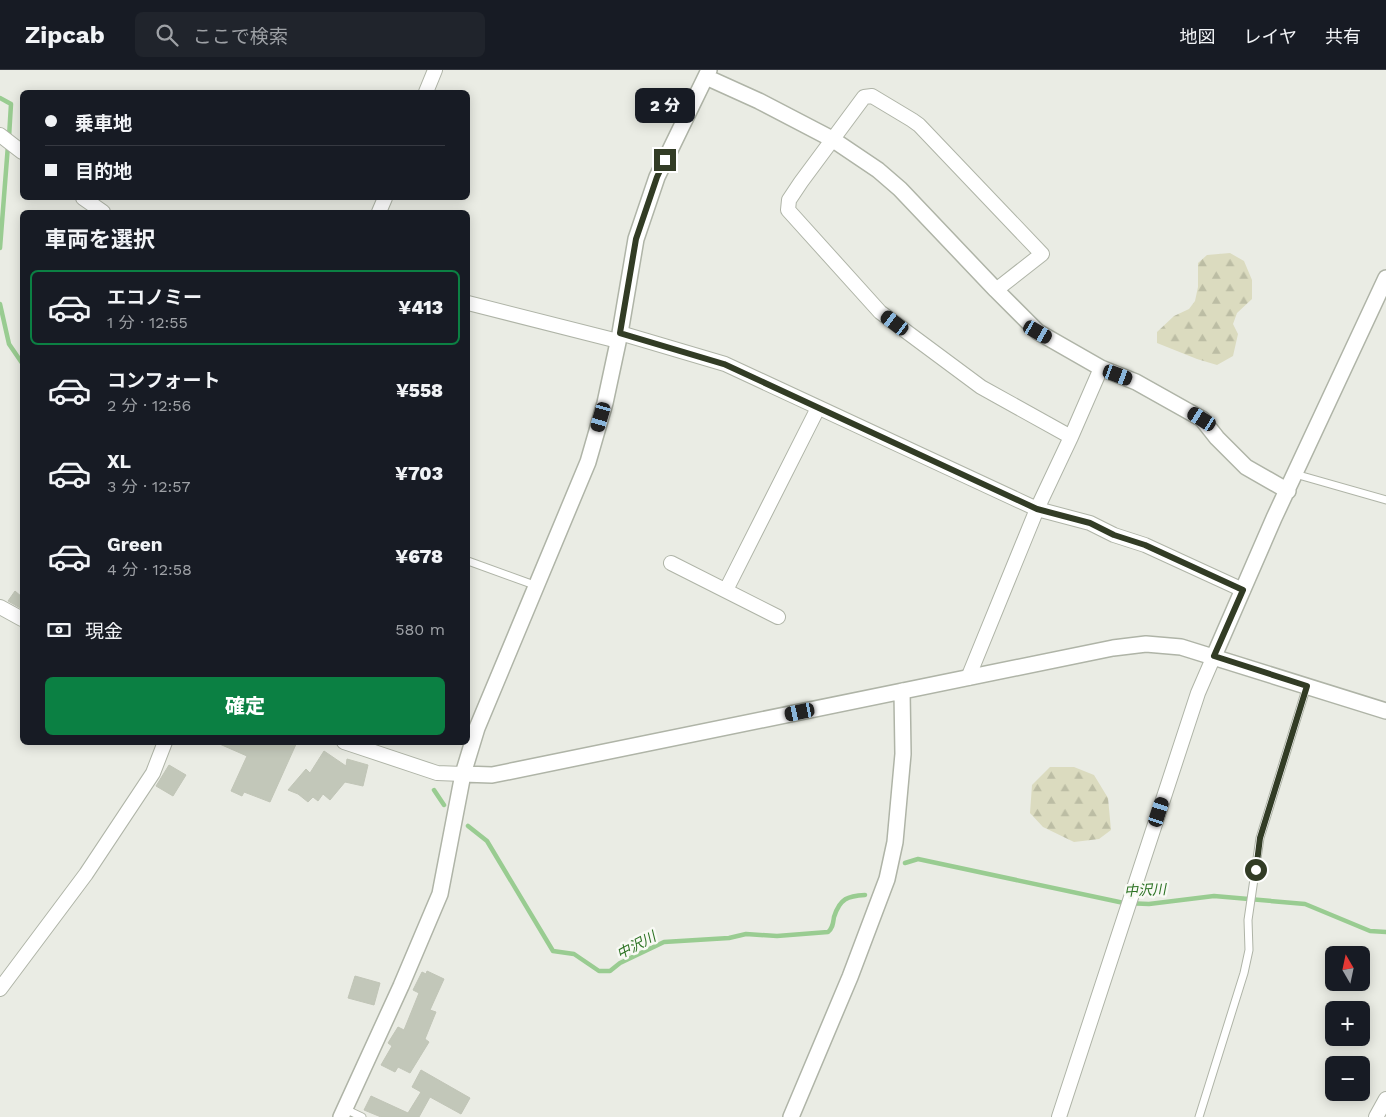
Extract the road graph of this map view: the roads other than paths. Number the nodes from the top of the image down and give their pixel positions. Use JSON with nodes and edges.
{"nodes":[{"id":1,"x":434,"y":70,"type":"edge"},
{"id":2,"x":708,"y":73,"type":"edge"},
{"id":3,"x":427,"y":90,"type":"edge"},
{"id":4,"x":0,"y":135,"type":"edge"},
{"id":5,"x":832,"y":139,"type":"junction"},
{"id":6,"x":20,"y":150,"type":"edge"},
{"id":7,"x":86,"y":200,"type":"edge"},
{"id":8,"x":100,"y":210,"type":"edge"},
{"id":9,"x":1386,"y":278,"type":"edge"},
{"id":10,"x":996,"y":290,"type":"junction"},
{"id":11,"x":470,"y":303,"type":"edge"},
{"id":12,"x":619,"y":337,"type":"junction"},
{"id":13,"x":1101,"y":368,"type":"junction"},
{"id":14,"x":818,"y":408,"type":"junction"},
{"id":15,"x":1071,"y":438,"type":"junction"},
{"id":16,"x":1295,"y":474,"type":"junction"},
{"id":17,"x":1288,"y":491,"type":"junction"},
{"id":18,"x":1386,"y":500,"type":"edge"},
{"id":19,"x":1037,"y":509,"type":"junction"},
{"id":20,"x":470,"y":561,"type":"edge"},
{"id":21,"x":671,"y":563,"type":"dead end"},
{"id":22,"x":538,"y":586,"type":"junction"},
{"id":23,"x":726,"y":590,"type":"junction"},
{"id":24,"x":1243,"y":590,"type":"junction"},
{"id":25,"x":0,"y":607,"type":"edge"},
{"id":26,"x":778,"y":617,"type":"dead end"},
{"id":27,"x":20,"y":618,"type":"edge"},
{"id":28,"x":1214,"y":656,"type":"junction"},
{"id":29,"x":968,"y":678,"type":"junction"},
{"id":30,"x":1307,"y":686,"type":"junction"},
{"id":31,"x":902,"y":691,"type":"junction"},
{"id":32,"x":1386,"y":711,"type":"edge"},
{"id":33,"x":164,"y":745,"type":"edge"},
{"id":34,"x":361,"y":745,"type":"edge"},
{"id":35,"x":463,"y":774,"type":"junction"},
{"id":36,"x":0,"y":989,"type":"edge"},
{"id":37,"x":1386,"y":1099,"type":"edge"},
{"id":38,"x":343,"y":1113,"type":"edge"},
{"id":39,"x":362,"y":1117,"type":"edge"},
{"id":40,"x":790,"y":1117,"type":"edge"},
{"id":41,"x":1059,"y":1117,"type":"edge"},
{"id":42,"x":1199,"y":1117,"type":"edge"},
{"id":43,"x":1376,"y":1117,"type":"edge"}],
"edges":[{"from":1,"to":3,"type":"street"},
{"from":2,"to":5,"type":"street"},
{"from":2,"to":12,"type":"street"},
{"from":4,"to":6,"type":"street"},
{"from":5,"to":10,"type":"street"},
{"from":5,"to":10,"type":"street"},
{"from":5,"to":15,"type":"street"},
{"from":7,"to":8,"type":"street"},
{"from":9,"to":16,"type":"street"},
{"from":10,"to":13,"type":"street"},
{"from":11,"to":12,"type":"street"},
{"from":12,"to":14,"type":"street"},
{"from":12,"to":22,"type":"street"},
{"from":13,"to":15,"type":"street"},
{"from":13,"to":17,"type":"street"},
{"from":14,"to":19,"type":"street"},
{"from":14,"to":23,"type":"street"},
{"from":15,"to":19,"type":"street"},
{"from":16,"to":17,"type":"street"},
{"from":16,"to":18,"type":"lane"},
{"from":17,"to":24,"type":"street"},
{"from":19,"to":24,"type":"street"},
{"from":19,"to":29,"type":"street"},
{"from":20,"to":22,"type":"lane"},
{"from":21,"to":23,"type":"street"},
{"from":22,"to":35,"type":"street"},
{"from":23,"to":26,"type":"street"},
{"from":24,"to":28,"type":"street"},
{"from":25,"to":27,"type":"street"},
{"from":28,"to":29,"type":"street"},
{"from":28,"to":30,"type":"street"},
{"from":28,"to":41,"type":"street"},
{"from":29,"to":31,"type":"street"},
{"from":30,"to":32,"type":"street"},
{"from":30,"to":42,"type":"lane"},
{"from":31,"to":35,"type":"street"},
{"from":31,"to":40,"type":"street"},
{"from":33,"to":36,"type":"street"},
{"from":34,"to":35,"type":"street"},
{"from":35,"to":38,"type":"street"},
{"from":37,"to":43,"type":"street"},
{"from":38,"to":39,"type":"lane"}]}
